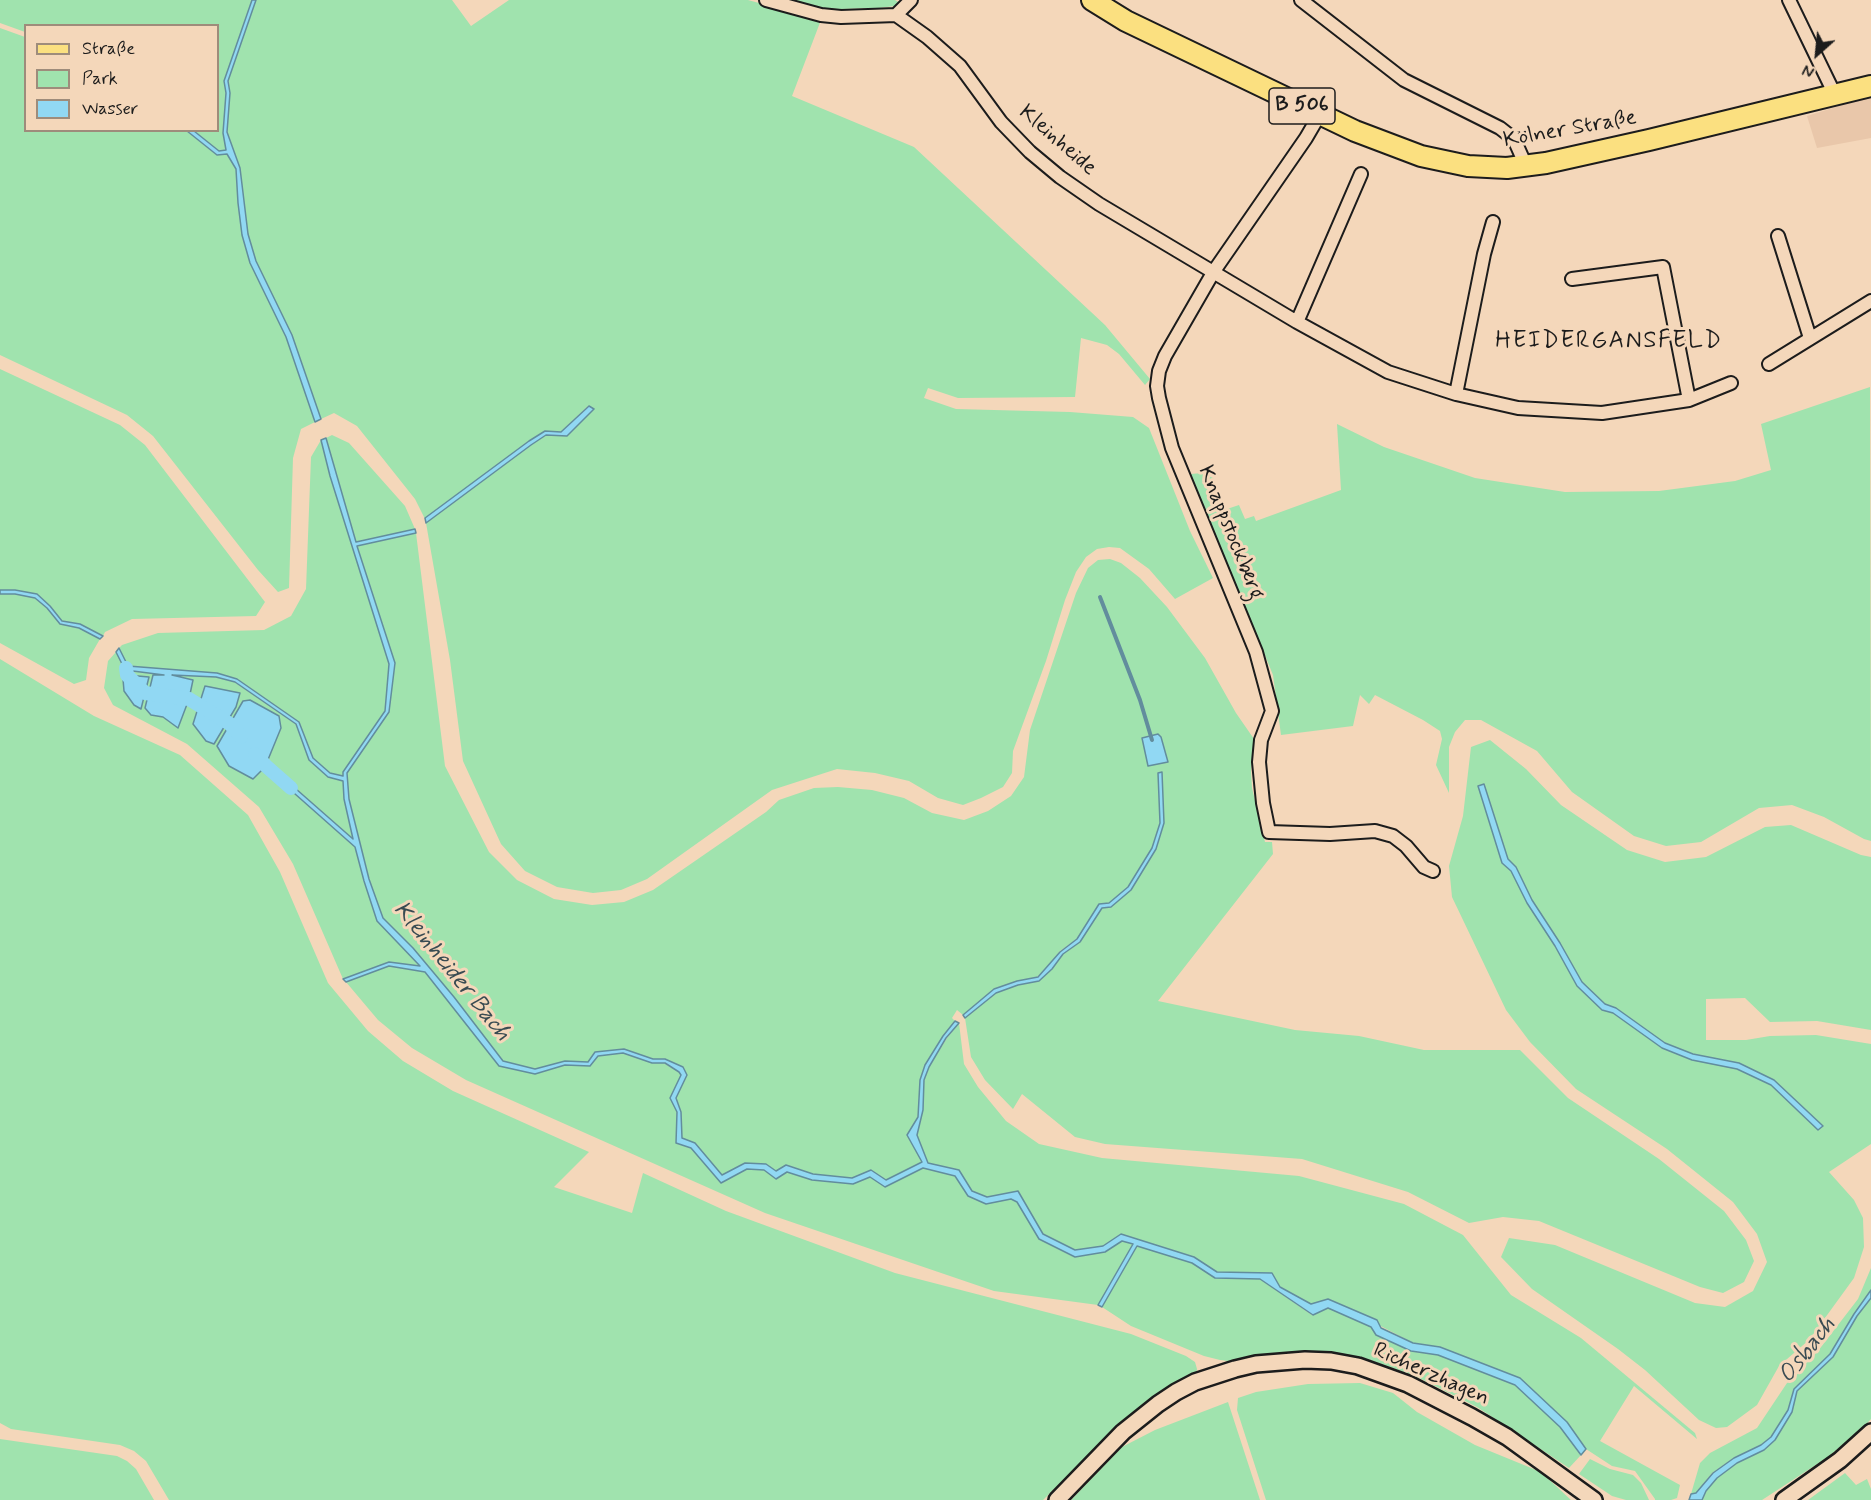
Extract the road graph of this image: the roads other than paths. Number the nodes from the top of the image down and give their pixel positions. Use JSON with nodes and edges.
{"nodes":[{"id":1,"x":766,"y":0,"type":"edge"},
{"id":2,"x":911,"y":0,"type":"edge"},
{"id":3,"x":1092,"y":0,"type":"edge"},
{"id":4,"x":1301,"y":0,"type":"edge"},
{"id":5,"x":1789,"y":0,"type":"edge"},
{"id":6,"x":896,"y":15,"type":"junction"},
{"id":7,"x":1871,"y":86,"type":"edge"},
{"id":8,"x":1835,"y":95,"type":"junction"},
{"id":9,"x":1320,"y":114,"type":"junction"},
{"id":10,"x":1526,"y":166,"type":"junction"},
{"id":11,"x":1361,"y":174,"type":"dead end"},
{"id":12,"x":1493,"y":222,"type":"dead end"},
{"id":13,"x":1778,"y":236,"type":"dead end"},
{"id":14,"x":1214,"y":271,"type":"junction"},
{"id":15,"x":1572,"y":279,"type":"dead end"},
{"id":16,"x":1871,"y":301,"type":"edge"},
{"id":17,"x":1297,"y":322,"type":"junction"},
{"id":18,"x":1810,"y":338,"type":"junction"},
{"id":19,"x":1769,"y":364,"type":"dead end"},
{"id":20,"x":1731,"y":383,"type":"dead end"},
{"id":21,"x":1456,"y":394,"type":"junction"},
{"id":22,"x":1689,"y":400,"type":"junction"},
{"id":23,"x":1433,"y":871,"type":"dead end"},
{"id":24,"x":1867,"y":1436,"type":"edge"},
{"id":25,"x":1057,"y":1500,"type":"edge"},
{"id":26,"x":1594,"y":1500,"type":"edge"},
{"id":27,"x":1784,"y":1500,"type":"edge"}],
"edges":[{"from":1,"to":6,"type":"street"},
{"from":2,"to":6,"type":"street"},
{"from":3,"to":9,"type":"main road","name":"Kölner Straße","number":"B 506"},
{"from":4,"to":10,"type":"street"},
{"from":5,"to":8,"type":"street"},
{"from":6,"to":14,"type":"street","name":"Kleinheide"},
{"from":7,"to":8,"type":"main road","name":"Kölner Straße","number":"B 506"},
{"from":8,"to":10,"type":"main road","name":"Kölner Straße","number":"B 506"},
{"from":9,"to":10,"type":"main road","name":"Kölner Straße","number":"B 506"},
{"from":9,"to":14,"type":"street","name":"Knappstockberg"},
{"from":11,"to":17,"type":"street"},
{"from":12,"to":21,"type":"street"},
{"from":13,"to":18,"type":"street"},
{"from":14,"to":17,"type":"street","name":"Kleinheide"},
{"from":14,"to":23,"type":"street","name":"Knappstockberg"},
{"from":15,"to":22,"type":"street"},
{"from":16,"to":18,"type":"street"},
{"from":17,"to":21,"type":"street","name":"Kleinheide"},
{"from":18,"to":19,"type":"street"},
{"from":20,"to":22,"type":"street","name":"Kleinheide"},
{"from":21,"to":22,"type":"street","name":"Kleinheide"},
{"from":24,"to":27,"type":"street"},
{"from":25,"to":26,"type":"street","name":"Richerzhagen"}]}
